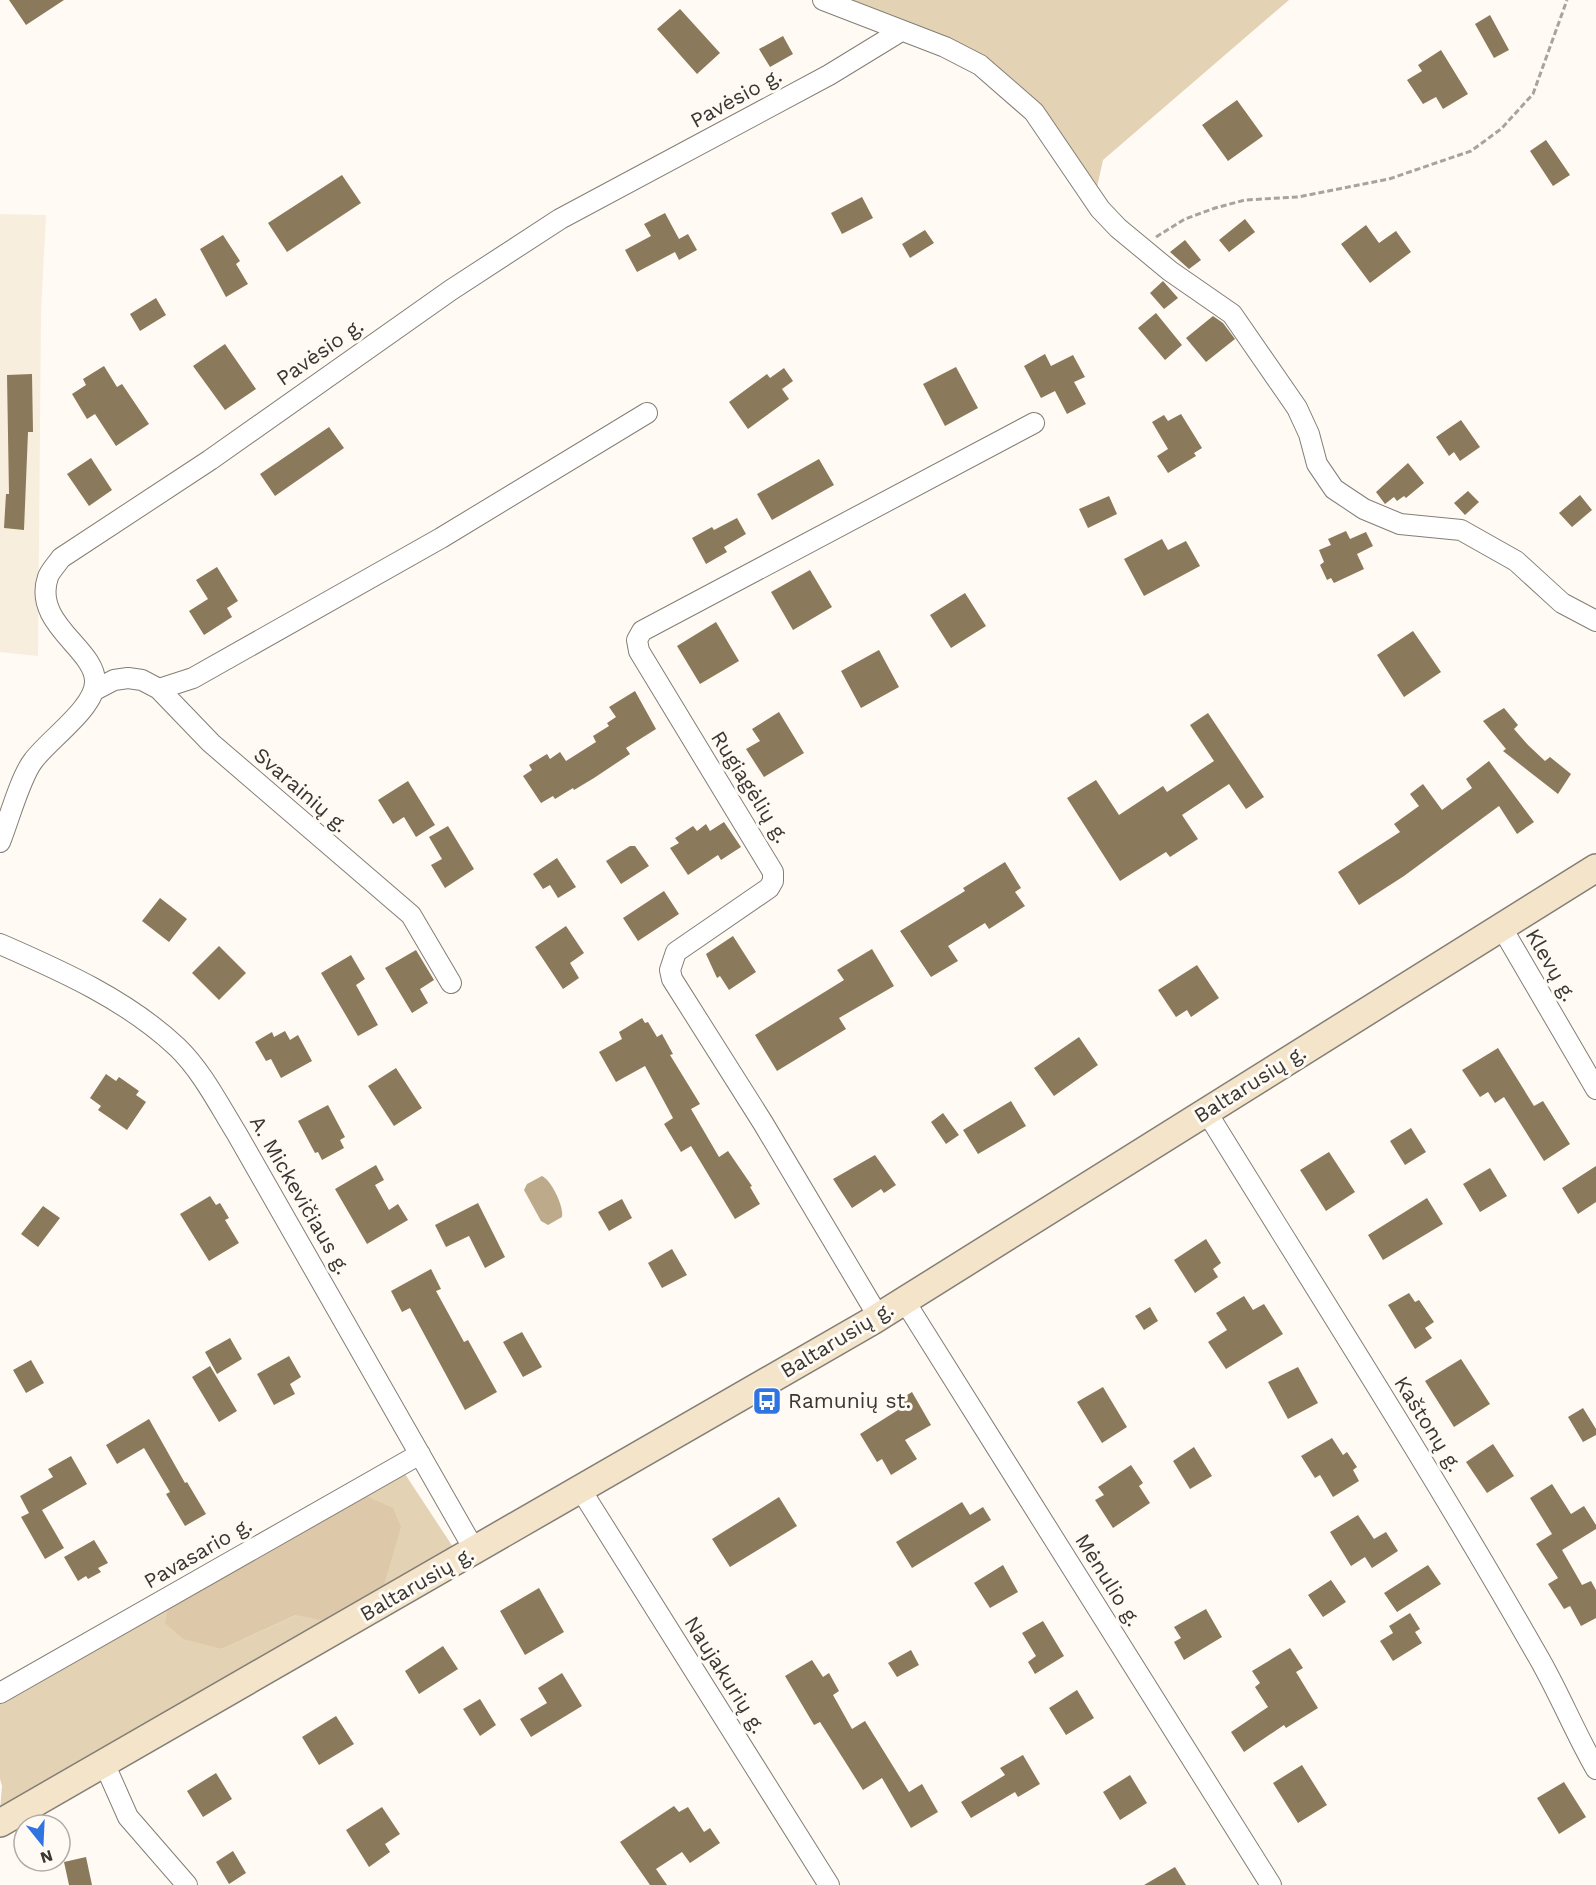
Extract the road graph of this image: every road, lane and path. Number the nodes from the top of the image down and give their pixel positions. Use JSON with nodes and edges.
{"nodes":[{"id":1,"x":823,"y":0,"type":"edge"},
{"id":2,"x":1567,"y":0,"type":"edge"},
{"id":3,"x":901,"y":31,"type":"junction"},
{"id":4,"x":1140,"y":247,"type":"junction"},
{"id":5,"x":647,"y":413,"type":"dead end"},
{"id":6,"x":1034,"y":423,"type":"dead end"},
{"id":7,"x":1596,"y":621,"type":"edge"},
{"id":8,"x":159,"y":689,"type":"junction"},
{"id":9,"x":95,"y":690,"type":"junction"},
{"id":10,"x":0,"y":842,"type":"edge"},
{"id":11,"x":1596,"y":868,"type":"edge"},
{"id":12,"x":1502,"y":928,"type":"junction"},
{"id":13,"x":0,"y":944,"type":"edge"},
{"id":14,"x":451,"y":983,"type":"dead end"},
{"id":15,"x":1596,"y":1089,"type":"edge"},
{"id":16,"x":1206,"y":1111,"type":"junction"},
{"id":17,"x":904,"y":1300,"type":"junction"},
{"id":18,"x":878,"y":1316,"type":"junction"},
{"id":19,"x":420,"y":1454,"type":"junction"},
{"id":20,"x":581,"y":1490,"type":"junction"},
{"id":21,"x":475,"y":1551,"type":"junction"},
{"id":22,"x":0,"y":1692,"type":"edge"},
{"id":23,"x":104,"y":1763,"type":"junction"},
{"id":24,"x":1596,"y":1769,"type":"edge"},
{"id":25,"x":0,"y":1822,"type":"edge"},
{"id":26,"x":187,"y":1885,"type":"edge"},
{"id":27,"x":829,"y":1885,"type":"edge"},
{"id":28,"x":1271,"y":1885,"type":"edge"}],
"edges":[{"from":1,"to":3,"type":"street"},
{"from":2,"to":4,"type":"path"},
{"from":3,"to":4,"type":"street"},
{"from":3,"to":9,"type":"street","name":"Pavėsio g."},
{"from":4,"to":7,"type":"street"},
{"from":5,"to":8,"type":"street"},
{"from":6,"to":18,"type":"street","name":"Rugiagėlių g."},
{"from":8,"to":9,"type":"street","name":"Svarainių g."},
{"from":8,"to":14,"type":"street","name":"Svarainių g."},
{"from":9,"to":10,"type":"street"},
{"from":11,"to":12,"type":"main road","name":"Baltarusių g."},
{"from":12,"to":15,"type":"street","name":"Klevų g."},
{"from":12,"to":16,"type":"main road","name":"Baltarusių g."},
{"from":13,"to":19,"type":"street","name":"A. Mickevičiaus g."},
{"from":16,"to":17,"type":"main road","name":"Baltarusių g."},
{"from":16,"to":24,"type":"street","name":"Kaštonų g."},
{"from":17,"to":18,"type":"main road","name":"Baltarusių g."},
{"from":17,"to":28,"type":"street","name":"Mėnulio g."},
{"from":18,"to":20,"type":"main road","name":"Baltarusių g."},
{"from":19,"to":21,"type":"street","name":"A. Mickevičiaus g."},
{"from":19,"to":22,"type":"street","name":"Pavasario g."},
{"from":20,"to":21,"type":"main road","name":"Baltarusių g."},
{"from":20,"to":27,"type":"street","name":"Naujakurių g."},
{"from":21,"to":23,"type":"main road","name":"Baltarusių g."},
{"from":23,"to":25,"type":"main road","name":"Baltarusių g."},
{"from":23,"to":26,"type":"street"}]}
